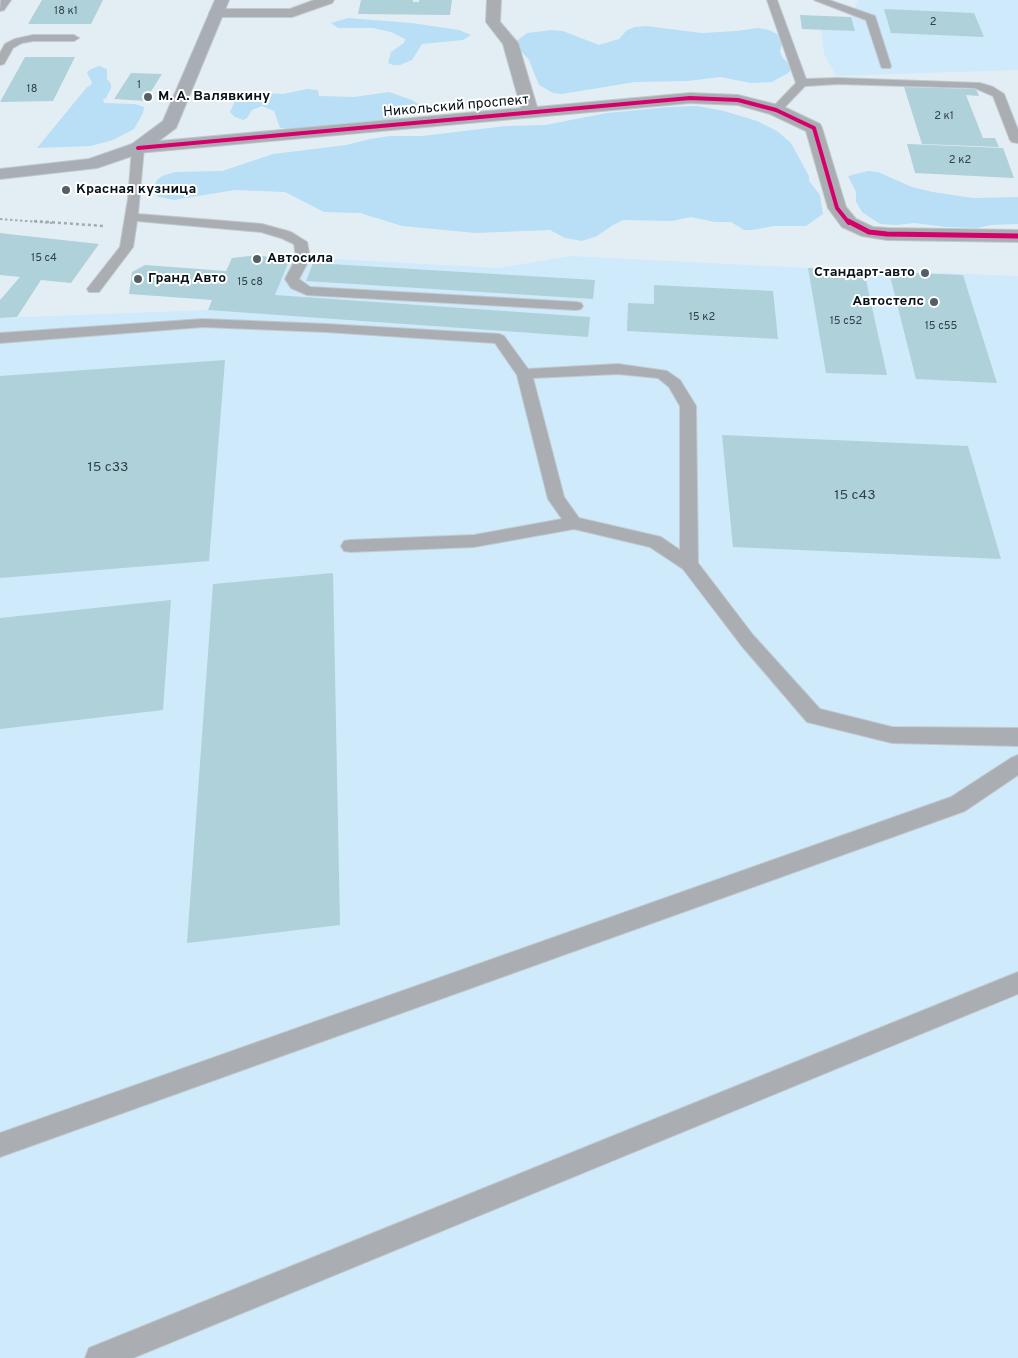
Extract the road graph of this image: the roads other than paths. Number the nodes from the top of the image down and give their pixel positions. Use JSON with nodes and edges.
{"nodes":[{"id":1,"x":6,"y":0,"type":"edge"},
{"id":2,"x":327,"y":0,"type":"edge"},
{"id":3,"x":494,"y":0,"type":"edge"},
{"id":4,"x":772,"y":0,"type":"edge"},
{"id":5,"x":819,"y":0,"type":"edge"},
{"id":6,"x":219,"y":7,"type":"edge"},
{"id":7,"x":0,"y":8,"type":"edge"},
{"id":8,"x":74,"y":38,"type":"dead end"},
{"id":9,"x":0,"y":62,"type":"edge"},
{"id":10,"x":886,"y":66,"type":"dead end"},
{"id":11,"x":802,"y":83,"type":"junction"},
{"id":12,"x":776,"y":110,"type":"junction"},
{"id":13,"x":530,"y":113,"type":"junction"},
{"id":14,"x":1016,"y":140,"type":"dead end"},
{"id":15,"x":138,"y":148,"type":"junction"},
{"id":16,"x":0,"y":174,"type":"edge"},
{"id":17,"x":131,"y":223,"type":"junction"},
{"id":18,"x":1018,"y":236,"type":"edge"},
{"id":19,"x":94,"y":289,"type":"dead end"},
{"id":20,"x":576,"y":306,"type":"dead end"},
{"id":21,"x":0,"y":338,"type":"edge"},
{"id":22,"x":524,"y":374,"type":"junction"},
{"id":23,"x":574,"y":524,"type":"junction"},
{"id":24,"x":350,"y":546,"type":"dead end"},
{"id":25,"x":689,"y":564,"type":"junction"},
{"id":26,"x":1018,"y":737,"type":"edge"},
{"id":27,"x":1018,"y":764,"type":"edge"},
{"id":28,"x":1018,"y":983,"type":"edge"},
{"id":29,"x":0,"y":1145,"type":"edge"},
{"id":30,"x":99,"y":1358,"type":"edge"}],
"edges":[{"from":1,"to":7,"type":"lane"},
{"from":2,"to":6,"type":"street"},
{"from":3,"to":13,"type":"street"},
{"from":4,"to":11,"type":"lane"},
{"from":5,"to":10,"type":"lane"},
{"from":6,"to":15,"type":"main road"},
{"from":8,"to":9,"type":"lane"},
{"from":11,"to":12,"type":"lane"},
{"from":11,"to":14,"type":"lane"},
{"from":12,"to":13,"type":"street","name":"Никольский проспект"},
{"from":12,"to":18,"type":"street","name":"Никольский проспект"},
{"from":13,"to":15,"type":"street","name":"Никольский проспект"},
{"from":15,"to":16,"type":"main road","name":"Никольский проспект"},
{"from":15,"to":17,"type":"lane"},
{"from":17,"to":19,"type":"lane"},
{"from":17,"to":20,"type":"lane"},
{"from":21,"to":22,"type":"lane"},
{"from":22,"to":23,"type":"lane"},
{"from":22,"to":25,"type":"lane"},
{"from":23,"to":24,"type":"lane"},
{"from":23,"to":25,"type":"lane"},
{"from":25,"to":26,"type":"lane"},
{"from":27,"to":29,"type":"lane"},
{"from":28,"to":30,"type":"lane"}]}
